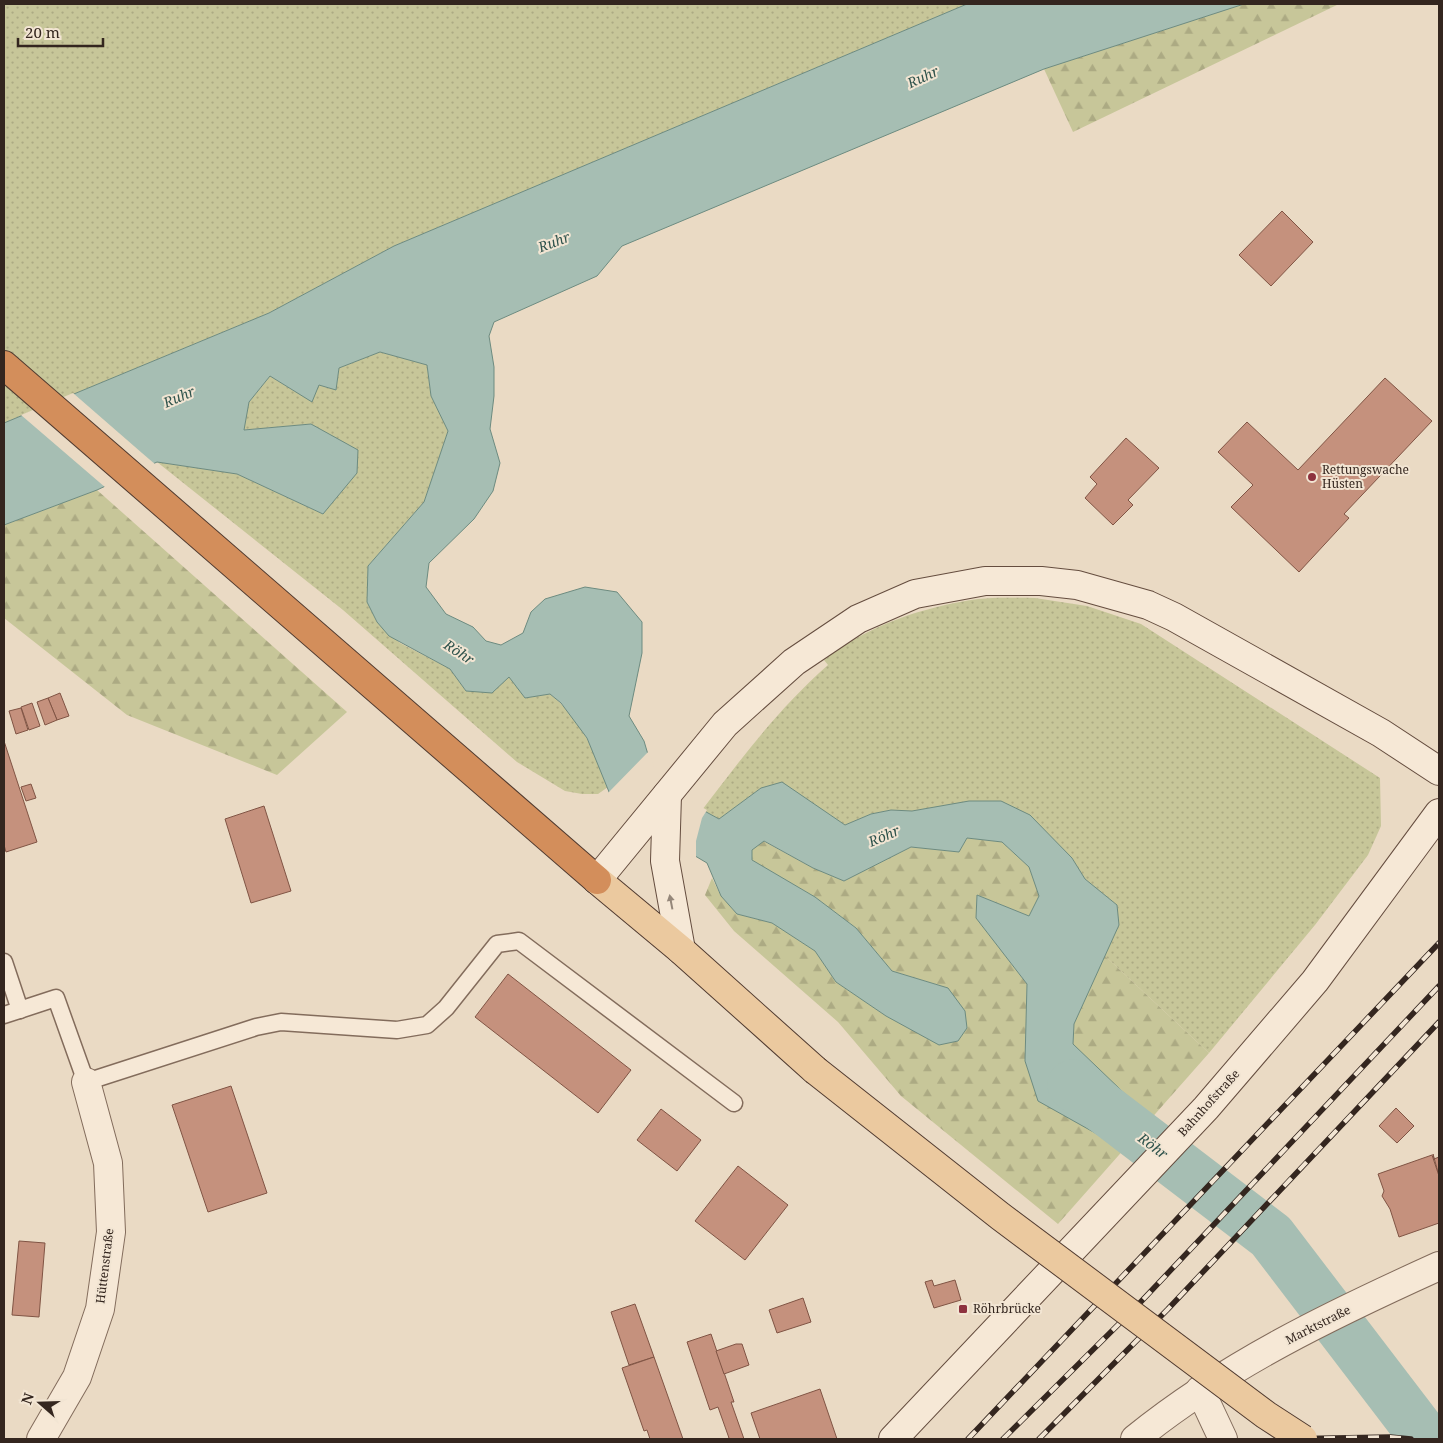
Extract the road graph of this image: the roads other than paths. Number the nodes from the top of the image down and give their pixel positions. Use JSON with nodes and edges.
{"nodes":[{"id":1,"x":4,"y":365,"type":"edge"},
{"id":2,"x":1439,"y":771,"type":"edge"},
{"id":3,"x":667,"y":795,"type":"junction"},
{"id":4,"x":1439,"y":813,"type":"edge"},
{"id":5,"x":598,"y":880,"type":"junction"},
{"id":6,"x":681,"y":950,"type":"junction"},
{"id":7,"x":4,"y":962,"type":"edge"},
{"id":8,"x":20,"y":1010,"type":"junction"},
{"id":9,"x":4,"y":1016,"type":"edge"},
{"id":10,"x":86,"y":1082,"type":"junction"},
{"id":11,"x":734,"y":1103,"type":"dead end"},
{"id":12,"x":1439,"y":1266,"type":"edge"},
{"id":13,"x":1200,"y":1390,"type":"junction"},
{"id":14,"x":41,"y":1439,"type":"edge"},
{"id":15,"x":893,"y":1439,"type":"edge"},
{"id":16,"x":1135,"y":1439,"type":"edge"},
{"id":17,"x":1223,"y":1439,"type":"edge"},
{"id":18,"x":1303,"y":1439,"type":"edge"}],
"edges":[{"from":1,"to":5,"type":"highway"},
{"from":2,"to":3,"type":"street"},
{"from":3,"to":5,"type":"street"},
{"from":6,"to":3,"type":"street","one_way":true},
{"from":4,"to":15,"type":"street","name":"Bahnhofstraße"},
{"from":5,"to":6,"type":"main road"},
{"from":6,"to":18,"type":"main road","bridge":true},
{"from":7,"to":8,"type":"lane"},
{"from":8,"to":9,"type":"lane"},
{"from":8,"to":10,"type":"lane"},
{"from":10,"to":11,"type":"lane"},
{"from":10,"to":14,"type":"street","name":"Hüttenstraße"},
{"from":12,"to":13,"type":"street","name":"Marktstraße"},
{"from":13,"to":16,"type":"street","name":"Marktstraße"},
{"from":13,"to":17,"type":"street"}]}
